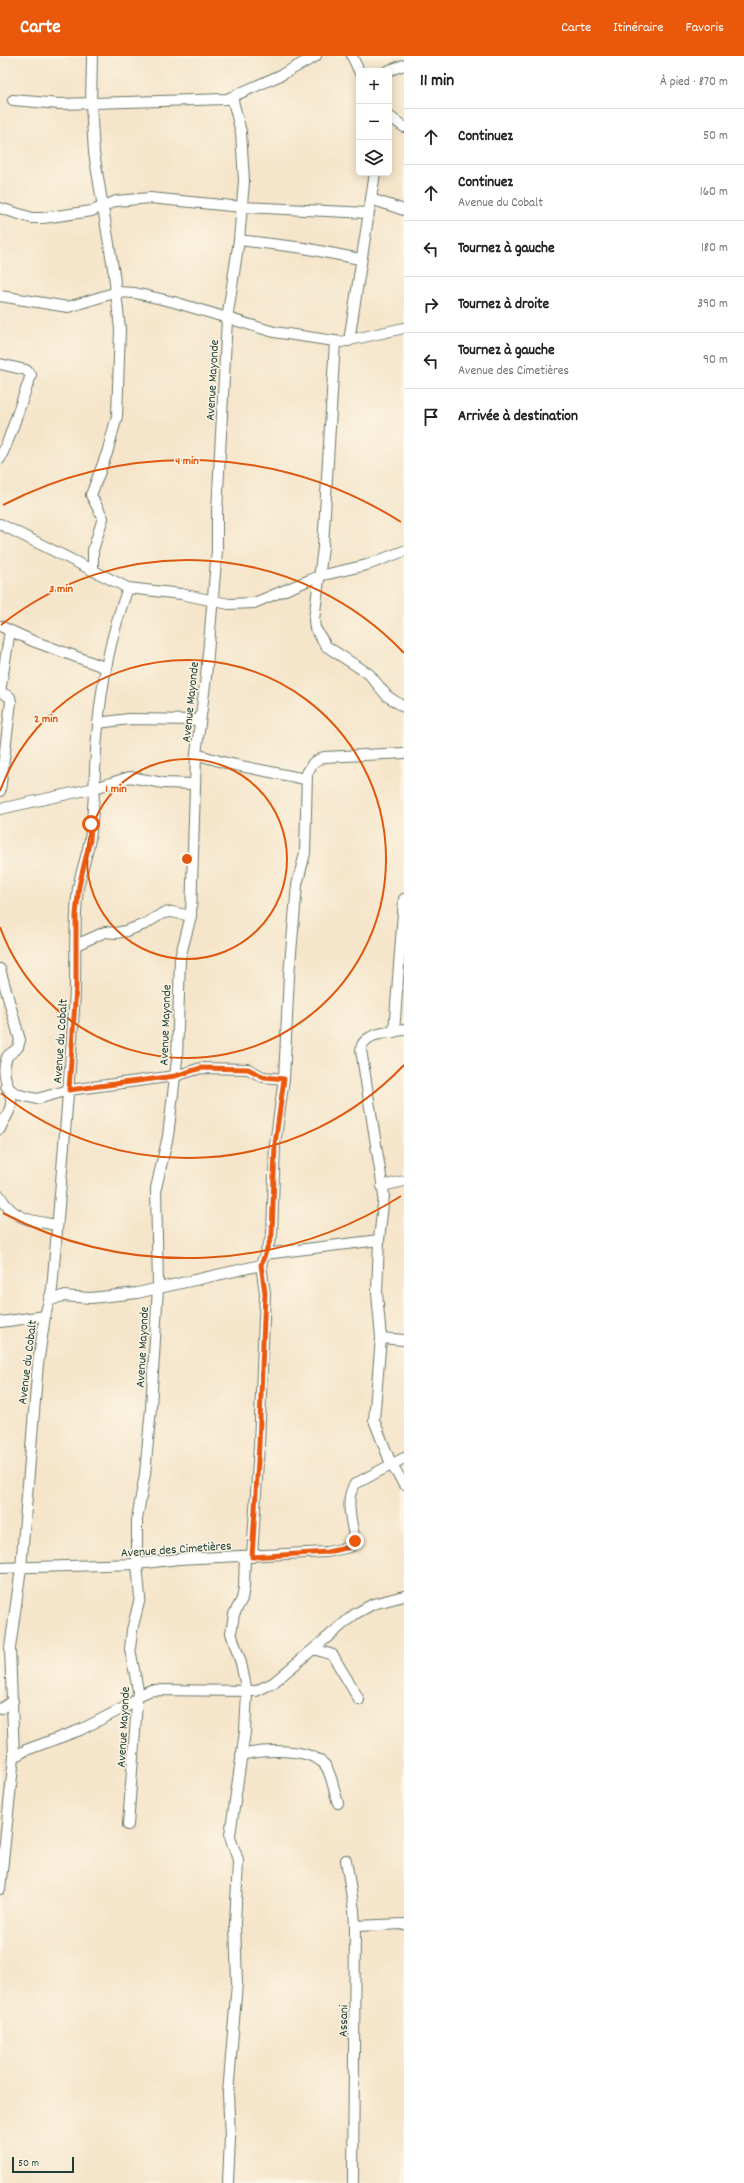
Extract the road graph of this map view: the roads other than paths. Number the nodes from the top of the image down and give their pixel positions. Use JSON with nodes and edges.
{"nodes":[{"id":1,"x":92,"y":56,"type":"edge"},
{"id":2,"x":316,"y":56,"type":"edge"},
{"id":3,"x":352,"y":56,"type":"edge"},
{"id":4,"x":404,"y":65,"type":"edge"},
{"id":5,"x":358,"y":68,"type":"edge"},
{"id":6,"x":392,"y":69,"type":"edge"},
{"id":7,"x":232,"y":97,"type":"junction"},
{"id":8,"x":13,"y":100,"type":"dead end"},
{"id":9,"x":91,"y":104,"type":"junction"},
{"id":10,"x":392,"y":118,"type":"edge"},
{"id":11,"x":404,"y":127,"type":"edge"},
{"id":12,"x":375,"y":176,"type":"edge"},
{"id":13,"x":371,"y":199,"type":"junction"},
{"id":14,"x":103,"y":205,"type":"junction"},
{"id":15,"x":242,"y":207,"type":"junction"},
{"id":16,"x":0,"y":208,"type":"edge"},
{"id":17,"x":404,"y":210,"type":"edge"},
{"id":18,"x":368,"y":213,"type":"junction"},
{"id":19,"x":239,"y":240,"type":"junction"},
{"id":20,"x":360,"y":259,"type":"junction"},
{"id":21,"x":117,"y":292,"type":"junction"},
{"id":22,"x":0,"y":296,"type":"edge"},
{"id":23,"x":227,"y":319,"type":"junction"},
{"id":24,"x":404,"y":328,"type":"edge"},
{"id":25,"x":335,"y":341,"type":"junction"},
{"id":26,"x":349,"y":341,"type":"junction"},
{"id":27,"x":0,"y":364,"type":"edge"},
{"id":28,"x":0,"y":459,"type":"edge"},
{"id":29,"x":0,"y":524,"type":"edge"},
{"id":30,"x":404,"y":551,"type":"edge"},
{"id":31,"x":93,"y":571,"type":"junction"},
{"id":32,"x":319,"y":576,"type":"junction"},
{"id":33,"x":128,"y":588,"type":"junction"},
{"id":34,"x":213,"y":601,"type":"junction"},
{"id":35,"x":0,"y":626,"type":"edge"},
{"id":36,"x":10,"y":631,"type":"junction"},
{"id":37,"x":104,"y":667,"type":"junction"},
{"id":38,"x":0,"y":692,"type":"edge"},
{"id":39,"x":404,"y":707,"type":"edge"},
{"id":40,"x":199,"y":720,"type":"junction"},
{"id":41,"x":98,"y":723,"type":"junction"},
{"id":42,"x":404,"y":753,"type":"edge"},
{"id":43,"x":196,"y":754,"type":"junction"},
{"id":44,"x":306,"y":779,"type":"junction"},
{"id":45,"x":194,"y":784,"type":"junction"},
{"id":46,"x":95,"y":788,"type":"junction"},
{"id":47,"x":0,"y":791,"type":"edge"},
{"id":48,"x":0,"y":809,"type":"edge"},
{"id":49,"x":404,"y":899,"type":"edge"},
{"id":50,"x":191,"y":916,"type":"junction"},
{"id":51,"x":76,"y":945,"type":"junction"},
{"id":52,"x":0,"y":969,"type":"edge"},
{"id":53,"x":399,"y":1031,"type":"edge"},
{"id":54,"x":175,"y":1076,"type":"junction"},
{"id":55,"x":284,"y":1079,"type":"junction"},
{"id":56,"x":6,"y":1086,"type":"junction"},
{"id":57,"x":69,"y":1090,"type":"junction"},
{"id":58,"x":0,"y":1129,"type":"edge"},
{"id":59,"x":404,"y":1181,"type":"edge"},
{"id":60,"x":382,"y":1186,"type":"junction"},
{"id":61,"x":0,"y":1196,"type":"edge"},
{"id":62,"x":57,"y":1226,"type":"junction"},
{"id":63,"x":379,"y":1240,"type":"junction"},
{"id":64,"x":265,"y":1254,"type":"junction"},
{"id":65,"x":261,"y":1265,"type":"junction"},
{"id":66,"x":158,"y":1287,"type":"junction"},
{"id":67,"x":50,"y":1301,"type":"junction"},
{"id":68,"x":45,"y":1316,"type":"junction"},
{"id":69,"x":0,"y":1322,"type":"edge"},
{"id":70,"x":381,"y":1338,"type":"junction"},
{"id":71,"x":404,"y":1340,"type":"edge"},
{"id":72,"x":404,"y":1458,"type":"edge"},
{"id":73,"x":391,"y":1464,"type":"junction"},
{"id":74,"x":404,"y":1484,"type":"edge"},
{"id":75,"x":248,"y":1557,"type":"junction"},
{"id":76,"x":137,"y":1564,"type":"junction"},
{"id":77,"x":0,"y":1568,"type":"edge"},
{"id":78,"x":21,"y":1568,"type":"junction"},
{"id":79,"x":404,"y":1596,"type":"edge"},
{"id":80,"x":314,"y":1649,"type":"junction"},
{"id":81,"x":248,"y":1692,"type":"junction"},
{"id":82,"x":137,"y":1699,"type":"junction"},
{"id":83,"x":359,"y":1700,"type":"dead end"},
{"id":84,"x":13,"y":1701,"type":"junction"},
{"id":85,"x":0,"y":1709,"type":"edge"},
{"id":86,"x":241,"y":1755,"type":"junction"},
{"id":87,"x":14,"y":1757,"type":"junction"},
{"id":88,"x":338,"y":1803,"type":"dead end"},
{"id":89,"x":128,"y":1825,"type":"dead end"},
{"id":90,"x":3,"y":1835,"type":"edge"},
{"id":91,"x":346,"y":1860,"type":"dead end"},
{"id":92,"x":0,"y":1889,"type":"edge"},
{"id":93,"x":404,"y":1924,"type":"edge"},
{"id":94,"x":355,"y":1926,"type":"junction"},
{"id":95,"x":228,"y":2183,"type":"edge"},
{"id":96,"x":353,"y":2183,"type":"edge"}],
"edges":[{"from":1,"to":9,"type":"street"},
{"from":2,"to":7,"type":"street"},
{"from":3,"to":5,"type":"street"},
{"from":4,"to":6,"type":"street"},
{"from":7,"to":9,"type":"street"},
{"from":7,"to":15,"type":"street","name":"Avenue Mayonde"},
{"from":8,"to":9,"type":"street"},
{"from":9,"to":14,"type":"street"},
{"from":10,"to":11,"type":"street"},
{"from":12,"to":13,"type":"street"},
{"from":13,"to":17,"type":"street"},
{"from":13,"to":18,"type":"street"},
{"from":14,"to":15,"type":"street"},
{"from":14,"to":16,"type":"street"},
{"from":14,"to":21,"type":"street"},
{"from":15,"to":18,"type":"street"},
{"from":15,"to":19,"type":"street","name":"Avenue Mayonde"},
{"from":18,"to":20,"type":"street"},
{"from":19,"to":20,"type":"street"},
{"from":19,"to":23,"type":"street","name":"Avenue Mayonde"},
{"from":20,"to":26,"type":"street"},
{"from":21,"to":22,"type":"street"},
{"from":21,"to":23,"type":"street"},
{"from":21,"to":31,"type":"street"},
{"from":23,"to":25,"type":"street"},
{"from":23,"to":34,"type":"street","name":"Avenue Mayonde"},
{"from":24,"to":26,"type":"street"},
{"from":25,"to":26,"type":"street"},
{"from":25,"to":32,"type":"street"},
{"from":27,"to":28,"type":"street"},
{"from":29,"to":31,"type":"street"},
{"from":30,"to":32,"type":"street"},
{"from":31,"to":33,"type":"street"},
{"from":32,"to":34,"type":"street"},
{"from":32,"to":39,"type":"street"},
{"from":33,"to":34,"type":"street"},
{"from":33,"to":37,"type":"street","name":"Avenue du Cobalt"},
{"from":34,"to":40,"type":"street","name":"Avenue Mayonde"},
{"from":35,"to":36,"type":"street"},
{"from":36,"to":37,"type":"street"},
{"from":36,"to":38,"type":"street"},
{"from":37,"to":41,"type":"street","name":"Avenue du Cobalt"},
{"from":38,"to":47,"type":"street"},
{"from":40,"to":41,"type":"street"},
{"from":40,"to":43,"type":"street","name":"Avenue Mayonde"},
{"from":41,"to":46,"type":"street","name":"Avenue du Cobalt"},
{"from":42,"to":44,"type":"street"},
{"from":43,"to":44,"type":"street"},
{"from":43,"to":45,"type":"street","name":"Avenue Mayonde"},
{"from":44,"to":55,"type":"street"},
{"from":45,"to":46,"type":"street"},
{"from":45,"to":50,"type":"street","name":"Avenue Mayonde"},
{"from":46,"to":48,"type":"street"},
{"from":46,"to":51,"type":"street","name":"Avenue du Cobalt"},
{"from":49,"to":53,"type":"street"},
{"from":50,"to":51,"type":"street"},
{"from":50,"to":54,"type":"street","name":"Avenue Mayonde"},
{"from":51,"to":57,"type":"street","name":"Avenue du Cobalt"},
{"from":52,"to":56,"type":"street"},
{"from":53,"to":60,"type":"street"},
{"from":54,"to":55,"type":"street"},
{"from":54,"to":57,"type":"street"},
{"from":54,"to":66,"type":"street","name":"Avenue Mayonde"},
{"from":55,"to":64,"type":"street"},
{"from":56,"to":57,"type":"street"},
{"from":56,"to":58,"type":"street"},
{"from":57,"to":62,"type":"street","name":"Avenue du Cobalt"},
{"from":59,"to":60,"type":"street"},
{"from":60,"to":63,"type":"street"},
{"from":61,"to":62,"type":"street"},
{"from":62,"to":67,"type":"street","name":"Avenue du Cobalt"},
{"from":63,"to":64,"type":"street"},
{"from":63,"to":70,"type":"street"},
{"from":64,"to":65,"type":"street"},
{"from":65,"to":66,"type":"street"},
{"from":65,"to":75,"type":"street"},
{"from":66,"to":67,"type":"street"},
{"from":66,"to":76,"type":"street","name":"Avenue Mayonde"},
{"from":67,"to":68,"type":"street","name":"Avenue du Cobalt"},
{"from":68,"to":69,"type":"street"},
{"from":68,"to":78,"type":"street","name":"Avenue du Cobalt"},
{"from":70,"to":71,"type":"street"},
{"from":70,"to":73,"type":"street"},
{"from":72,"to":73,"type":"street","name":"Avenue des Cimetières"},
{"from":73,"to":74,"type":"street"},
{"from":73,"to":75,"type":"street","name":"Avenue des Cimetières"},
{"from":75,"to":76,"type":"street","name":"Avenue des Cimetières"},
{"from":75,"to":81,"type":"street"},
{"from":76,"to":78,"type":"street","name":"Avenue des Cimetières"},
{"from":76,"to":82,"type":"street","name":"Avenue Mayonde"},
{"from":77,"to":78,"type":"street","name":"Avenue des Cimetières"},
{"from":78,"to":84,"type":"street","name":"Avenue du Cobalt"},
{"from":79,"to":80,"type":"street"},
{"from":80,"to":81,"type":"street"},
{"from":80,"to":83,"type":"street"},
{"from":81,"to":82,"type":"street"},
{"from":81,"to":86,"type":"street"},
{"from":82,"to":87,"type":"street"},
{"from":82,"to":89,"type":"street","name":"Avenue Mayonde"},
{"from":84,"to":85,"type":"street"},
{"from":84,"to":87,"type":"street","name":"Avenue du Cobalt"},
{"from":86,"to":88,"type":"street"},
{"from":86,"to":95,"type":"street"},
{"from":87,"to":90,"type":"street","name":"Avenue du Cobalt"},
{"from":90,"to":92,"type":"street","name":"Avenue du Cobalt"},
{"from":91,"to":94,"type":"street","name":"Assani"},
{"from":93,"to":94,"type":"street"},
{"from":94,"to":96,"type":"street","name":"Assani"}]}
